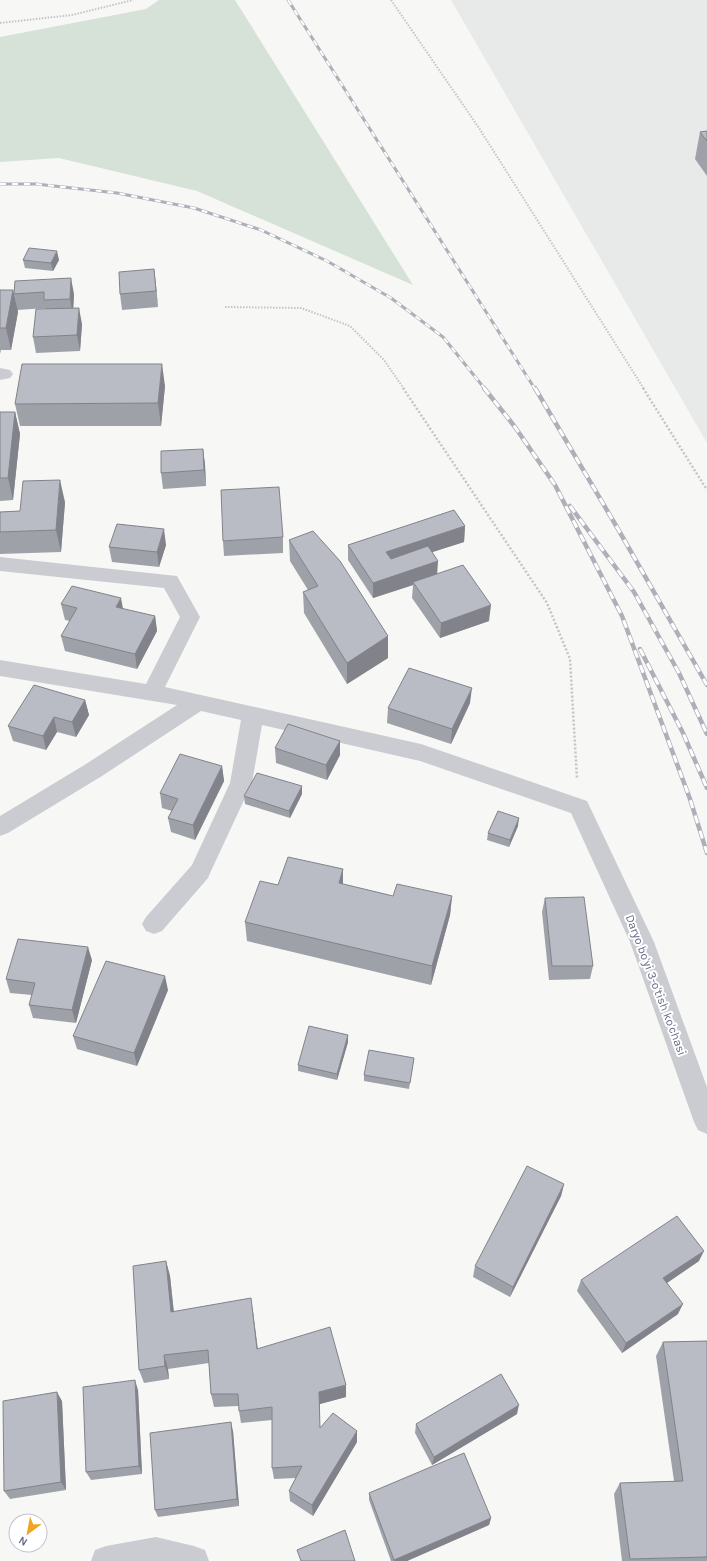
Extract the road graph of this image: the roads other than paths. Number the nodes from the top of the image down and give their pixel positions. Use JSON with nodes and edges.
{"nodes":[{"id":1,"x":0,"y":564,"type":"edge"},
{"id":2,"x":0,"y":668,"type":"edge"},
{"id":3,"x":152,"y":693,"type":"junction"},
{"id":4,"x":198,"y":702,"type":"junction"},
{"id":5,"x":253,"y":714,"type":"junction"},
{"id":6,"x":0,"y":827,"type":"edge"},
{"id":7,"x":154,"y":924,"type":"dead end"},
{"id":8,"x":707,"y":1122,"type":"edge"},
{"id":9,"x":106,"y":1561,"type":"edge"},
{"id":10,"x":194,"y":1561,"type":"edge"}],
"edges":[{"from":1,"to":3,"type":"street"},
{"from":2,"to":3,"type":"street"},
{"from":3,"to":4,"type":"street"},
{"from":4,"to":5,"type":"street"},
{"from":4,"to":6,"type":"street"},
{"from":5,"to":7,"type":"street"},
{"from":5,"to":8,"type":"street","name":"Daryo bo'yi 3-o'tish ko'chasi"},
{"from":9,"to":10,"type":"street"}]}
